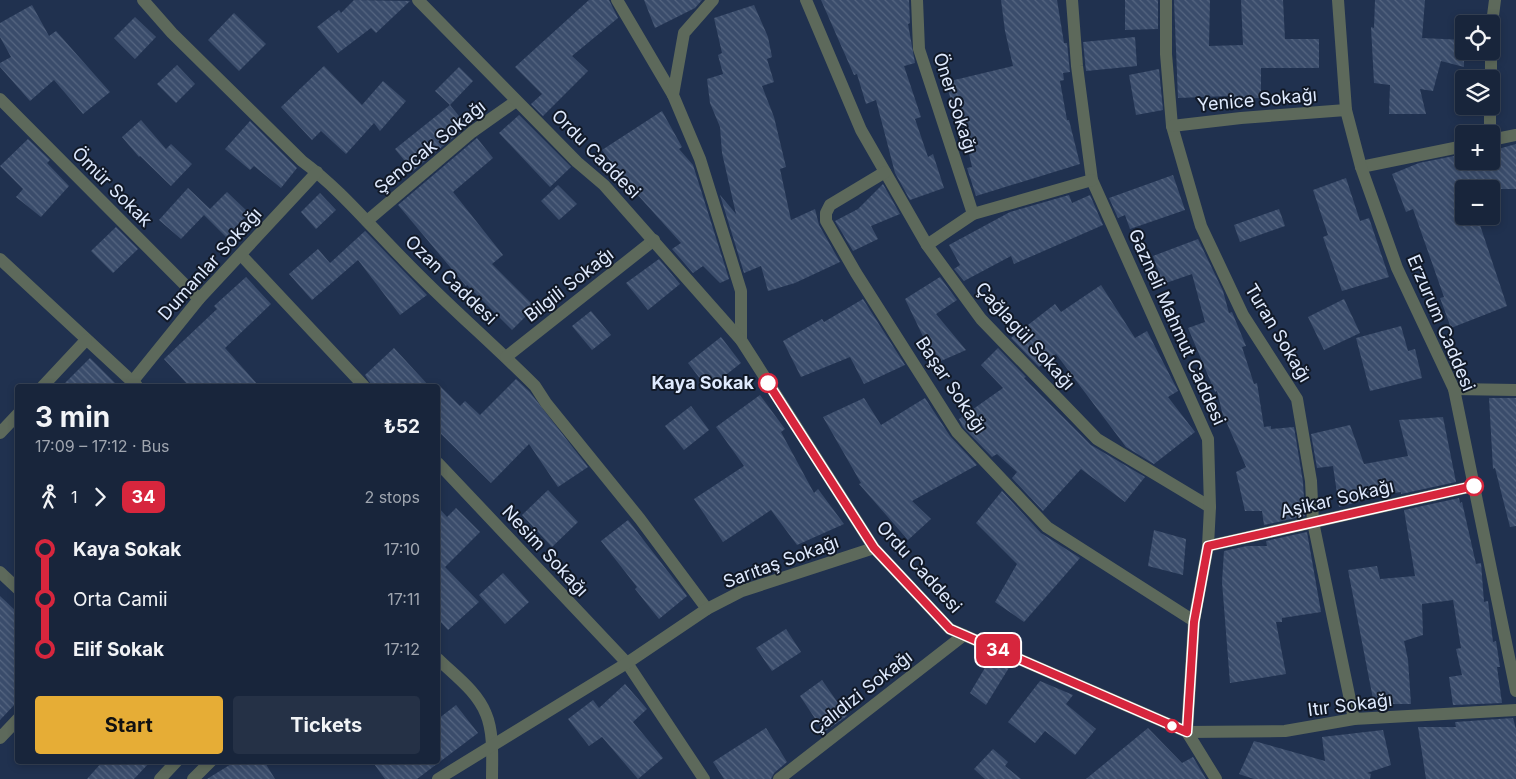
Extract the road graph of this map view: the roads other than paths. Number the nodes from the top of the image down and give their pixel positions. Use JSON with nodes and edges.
{"nodes":[{"id":1,"x":143,"y":0,"type":"edge"},
{"id":2,"x":418,"y":0,"type":"edge"},
{"id":3,"x":617,"y":0,"type":"edge"},
{"id":4,"x":712,"y":0,"type":"edge"},
{"id":5,"x":806,"y":0,"type":"edge"},
{"id":6,"x":917,"y":0,"type":"edge"},
{"id":7,"x":1072,"y":0,"type":"edge"},
{"id":8,"x":1166,"y":0,"type":"edge"},
{"id":9,"x":1338,"y":0,"type":"edge"},
{"id":10,"x":1495,"y":0,"type":"edge"},
{"id":11,"x":1493,"y":15,"type":"edge"},
{"id":12,"x":673,"y":95,"type":"junction"},
{"id":13,"x":0,"y":99,"type":"edge"},
{"id":14,"x":516,"y":101,"type":"junction"},
{"id":15,"x":1346,"y":110,"type":"junction"},
{"id":16,"x":1172,"y":126,"type":"junction"},
{"id":17,"x":1516,"y":135,"type":"edge"},
{"id":18,"x":1500,"y":138,"type":"edge"},
{"id":19,"x":1455,"y":148,"type":"edge"},
{"id":20,"x":1361,"y":167,"type":"junction"},
{"id":21,"x":317,"y":172,"type":"junction"},
{"id":22,"x":885,"y":172,"type":"junction"},
{"id":23,"x":1092,"y":180,"type":"junction"},
{"id":24,"x":973,"y":214,"type":"junction"},
{"id":25,"x":367,"y":221,"type":"junction"},
{"id":26,"x":654,"y":240,"type":"junction"},
{"id":27,"x":926,"y":245,"type":"junction"},
{"id":28,"x":241,"y":255,"type":"junction"},
{"id":29,"x":0,"y":259,"type":"edge"},
{"id":30,"x":199,"y":299,"type":"junction"},
{"id":31,"x":86,"y":340,"type":"junction"},
{"id":32,"x":741,"y":340,"type":"junction"},
{"id":33,"x":506,"y":357,"type":"junction"},
{"id":34,"x":45,"y":384,"type":"edge"},
{"id":35,"x":134,"y":384,"type":"edge"},
{"id":36,"x":362,"y":384,"type":"edge"},
{"id":37,"x":1454,"y":389,"type":"junction"},
{"id":38,"x":1516,"y":390,"type":"edge"},
{"id":39,"x":15,"y":417,"type":"edge"},
{"id":40,"x":0,"y":433,"type":"edge"},
{"id":41,"x":440,"y":466,"type":"edge"},
{"id":42,"x":1474,"y":486,"type":"junction"},
{"id":43,"x":1210,"y":507,"type":"junction"},
{"id":44,"x":1313,"y":522,"type":"junction"},
{"id":45,"x":1208,"y":546,"type":"junction"},
{"id":46,"x":874,"y":548,"type":"junction"},
{"id":47,"x":0,"y":572,"type":"edge"},
{"id":48,"x":15,"y":585,"type":"edge"},
{"id":49,"x":708,"y":609,"type":"junction"},
{"id":50,"x":1194,"y":622,"type":"junction"},
{"id":51,"x":964,"y":635,"type":"junction"},
{"id":52,"x":1512,"y":647,"type":"edge"},
{"id":53,"x":440,"y":661,"type":"edge"},
{"id":54,"x":626,"y":663,"type":"junction"},
{"id":55,"x":1516,"y":691,"type":"edge"},
{"id":56,"x":1516,"y":710,"type":"edge"},
{"id":57,"x":1354,"y":719,"type":"junction"},
{"id":58,"x":15,"y":722,"type":"edge"},
{"id":59,"x":1187,"y":732,"type":"junction"},
{"id":60,"x":0,"y":738,"type":"edge"},
{"id":61,"x":492,"y":747,"type":"junction"},
{"id":62,"x":175,"y":764,"type":"edge"},
{"id":63,"x":180,"y":764,"type":"edge"},
{"id":64,"x":208,"y":764,"type":"edge"},
{"id":65,"x":160,"y":779,"type":"edge"},
{"id":66,"x":192,"y":779,"type":"edge"},
{"id":67,"x":438,"y":779,"type":"edge"},
{"id":68,"x":492,"y":779,"type":"edge"},
{"id":69,"x":704,"y":779,"type":"edge"},
{"id":70,"x":779,"y":779,"type":"edge"},
{"id":71,"x":1216,"y":779,"type":"edge"}],
"edges":[{"from":1,"to":21,"type":"street","name":"Ozan Caddesi"},
{"from":2,"to":14,"type":"street","name":"Ordu Caddesi"},
{"from":3,"to":12,"type":"street"},
{"from":4,"to":12,"type":"street"},
{"from":5,"to":22,"type":"street","name":"Çağlagül Sokağı"},
{"from":6,"to":24,"type":"street","name":"Öner Sokağı"},
{"from":7,"to":23,"type":"street","name":"Gazneli Mahmut Caddesi"},
{"from":8,"to":16,"type":"street","name":"Turan Sokağı"},
{"from":9,"to":15,"type":"street","name":"Erzurum Caddesi"},
{"from":10,"to":11,"type":"street"},
{"from":12,"to":32,"type":"street"},
{"from":13,"to":30,"type":"street","name":"Ömür Sokak"},
{"from":14,"to":25,"type":"street","name":"Şenocak Sokağı"},
{"from":14,"to":26,"type":"street","name":"Ordu Caddesi"},
{"from":15,"to":16,"type":"street","name":"Yenice Sokağı"},
{"from":15,"to":20,"type":"street","name":"Erzurum Caddesi"},
{"from":16,"to":44,"type":"street","name":"Turan Sokağı"},
{"from":17,"to":18,"type":"street"},
{"from":19,"to":20,"type":"street"},
{"from":20,"to":37,"type":"street","name":"Erzurum Caddesi"},
{"from":21,"to":25,"type":"street","name":"Ozan Caddesi"},
{"from":21,"to":28,"type":"street","name":"Dumanlar Sokağı"},
{"from":22,"to":27,"type":"street","name":"Çağlagül Sokağı"},
{"from":22,"to":50,"type":"street","name":"Başar Sokağı"},
{"from":23,"to":24,"type":"street"},
{"from":23,"to":43,"type":"street","name":"Gazneli Mahmut Caddesi"},
{"from":24,"to":27,"type":"street"},
{"from":25,"to":33,"type":"street","name":"Ozan Caddesi"},
{"from":26,"to":32,"type":"street","name":"Ordu Caddesi"},
{"from":26,"to":33,"type":"street","name":"Bilgili Sokağı"},
{"from":27,"to":43,"type":"street","name":"Çağlagül Sokağı"},
{"from":28,"to":30,"type":"street","name":"Dumanlar Sokağı"},
{"from":28,"to":36,"type":"street"},
{"from":29,"to":31,"type":"street"},
{"from":30,"to":35,"type":"street","name":"Dumanlar Sokağı"},
{"from":31,"to":34,"type":"street"},
{"from":31,"to":35,"type":"street"},
{"from":32,"to":46,"type":"street","name":"Ordu Caddesi"},
{"from":33,"to":49,"type":"street","name":"Ozan Caddesi"},
{"from":37,"to":38,"type":"street"},
{"from":37,"to":42,"type":"street","name":"Erzurum Caddesi"},
{"from":39,"to":40,"type":"street"},
{"from":41,"to":54,"type":"street","name":"Nesim Sokağı"},
{"from":42,"to":44,"type":"street","name":"Aşikar Sokağı"},
{"from":42,"to":52,"type":"street","name":"Erzurum Caddesi"},
{"from":43,"to":45,"type":"street","name":"Gazneli Mahmut Caddesi"},
{"from":44,"to":45,"type":"street","name":"Aşikar Sokağı"},
{"from":44,"to":57,"type":"street","name":"Turan Sokağı"},
{"from":45,"to":50,"type":"street","name":"Gazneli Mahmut Caddesi"},
{"from":46,"to":49,"type":"street","name":"Sarıtaş Sokağı"},
{"from":46,"to":51,"type":"street","name":"Ordu Caddesi"},
{"from":47,"to":48,"type":"street"},
{"from":49,"to":54,"type":"street","name":"Sarıtaş Sokağı"},
{"from":50,"to":59,"type":"street","name":"Gazneli Mahmut Caddesi"},
{"from":51,"to":59,"type":"street","name":"Ordu Caddesi"},
{"from":51,"to":70,"type":"street","name":"Çalıdizi Sokağı"},
{"from":52,"to":55,"type":"street","name":"Erzurum Caddesi"},
{"from":53,"to":61,"type":"street"},
{"from":54,"to":61,"type":"street","name":"Sarıtaş Sokağı"},
{"from":54,"to":69,"type":"street"},
{"from":56,"to":57,"type":"street","name":"Itır Sokağı"},
{"from":57,"to":59,"type":"street","name":"Itır Sokağı"},
{"from":58,"to":60,"type":"street"},
{"from":59,"to":71,"type":"street"},
{"from":61,"to":67,"type":"street","name":"Sarıtaş Sokağı"},
{"from":61,"to":68,"type":"street"},
{"from":62,"to":65,"type":"street"},
{"from":63,"to":66,"type":"street"},
{"from":64,"to":66,"type":"street"}]}
